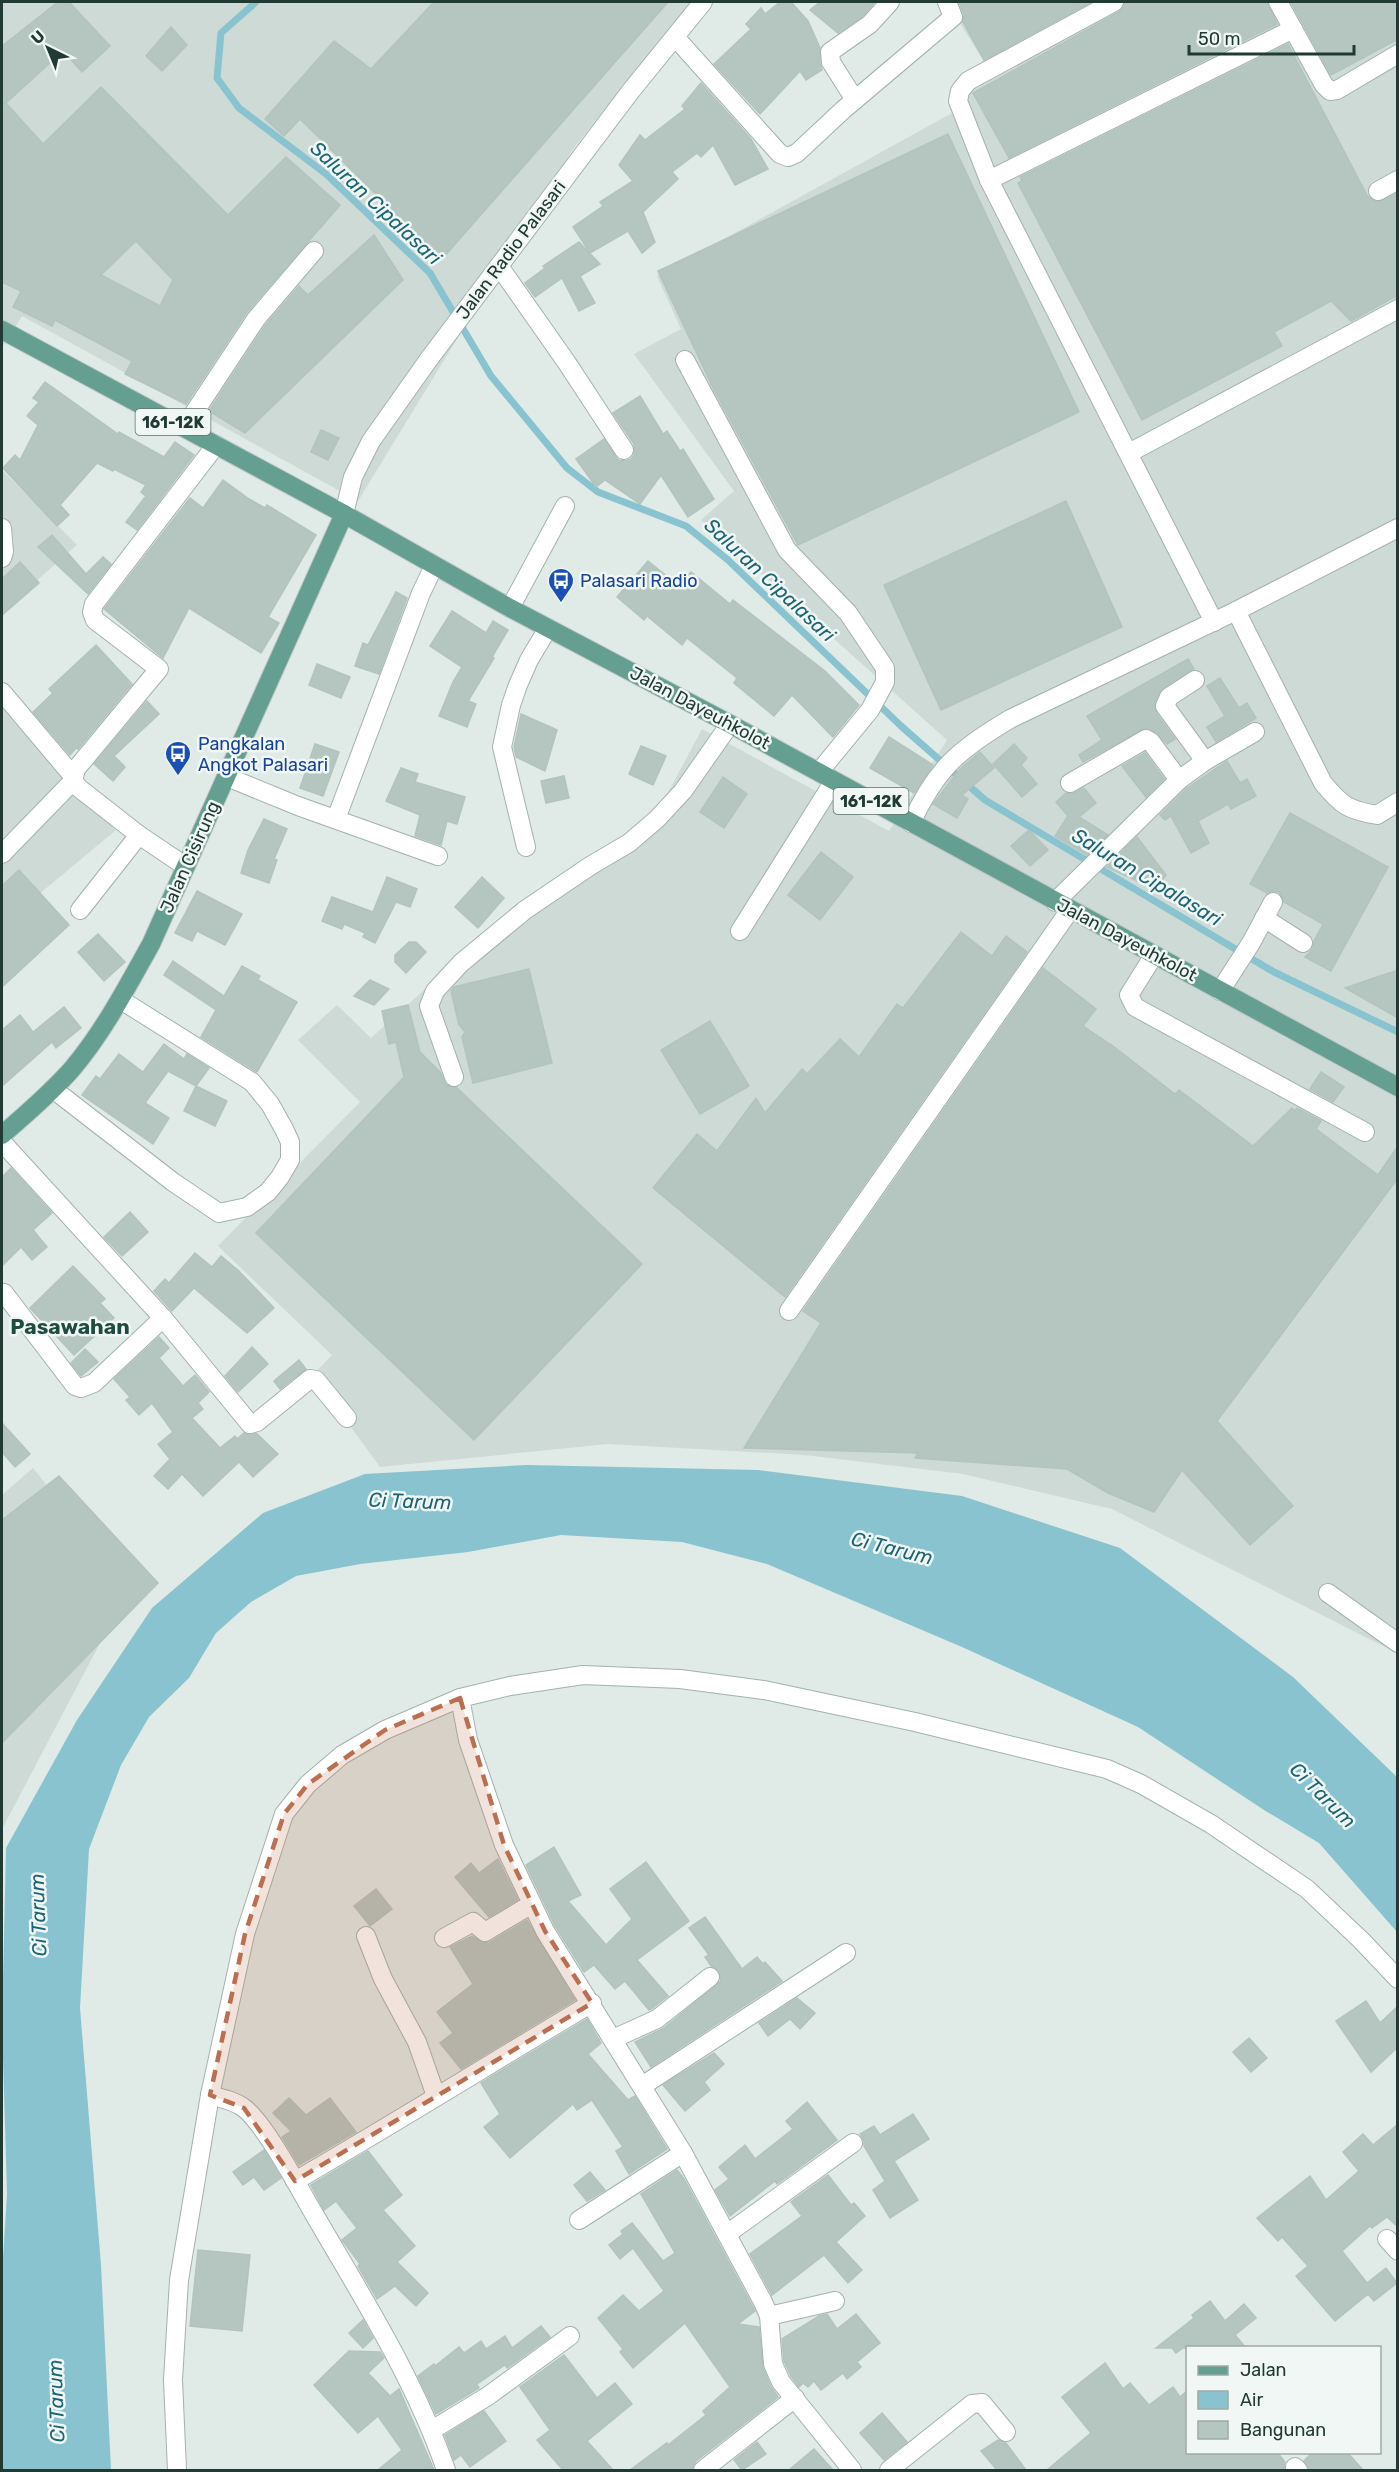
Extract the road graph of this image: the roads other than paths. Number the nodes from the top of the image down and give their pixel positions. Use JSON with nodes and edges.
{"nodes":[{"id":1,"x":703,"y":2,"type":"edge"},
{"id":2,"x":890,"y":2,"type":"edge"},
{"id":3,"x":947,"y":2,"type":"edge"},
{"id":4,"x":1114,"y":2,"type":"edge"},
{"id":5,"x":1278,"y":2,"type":"edge"},
{"id":6,"x":1293,"y":29,"type":"junction"},
{"id":7,"x":675,"y":37,"type":"junction"},
{"id":8,"x":1398,"y":54,"type":"edge"},
{"id":9,"x":855,"y":100,"type":"junction"},
{"id":10,"x":989,"y":180,"type":"junction"},
{"id":11,"x":1398,"y":180,"type":"edge"},
{"id":12,"x":1378,"y":191,"type":"dead end"},
{"id":13,"x":314,"y":251,"type":"dead end"},
{"id":14,"x":498,"y":266,"type":"junction"},
{"id":15,"x":1398,"y":309,"type":"edge"},
{"id":16,"x":2,"y":330,"type":"edge"},
{"id":17,"x":686,"y":360,"type":"dead end"},
{"id":18,"x":184,"y":428,"type":"junction"},
{"id":19,"x":216,"y":445,"type":"junction"},
{"id":20,"x":624,"y":450,"type":"dead end"},
{"id":21,"x":1129,"y":453,"type":"junction"},
{"id":22,"x":565,"y":506,"type":"dead end"},
{"id":23,"x":345,"y":514,"type":"junction"},
{"id":24,"x":2,"y":528,"type":"edge"},
{"id":25,"x":1398,"y":528,"type":"edge"},
{"id":26,"x":2,"y":558,"type":"edge"},
{"id":27,"x":434,"y":566,"type":"junction"},
{"id":28,"x":510,"y":608,"type":"junction"},
{"id":29,"x":1236,"y":611,"type":"junction"},
{"id":30,"x":1214,"y":622,"type":"junction"},
{"id":31,"x":548,"y":628,"type":"junction"},
{"id":32,"x":1195,"y":680,"type":"dead end"},
{"id":33,"x":2,"y":692,"type":"edge"},
{"id":34,"x":730,"y":724,"type":"junction"},
{"id":35,"x":1255,"y":732,"type":"dead end"},
{"id":36,"x":1205,"y":761,"type":"junction"},
{"id":37,"x":819,"y":772,"type":"junction"},
{"id":38,"x":227,"y":777,"type":"junction"},
{"id":39,"x":73,"y":778,"type":"junction"},
{"id":40,"x":1179,"y":780,"type":"junction"},
{"id":41,"x":834,"y":782,"type":"junction"},
{"id":42,"x":1070,"y":783,"type":"dead end"},
{"id":43,"x":1398,"y":802,"type":"edge"},
{"id":44,"x":336,"y":819,"type":"junction"},
{"id":45,"x":911,"y":824,"type":"junction"},
{"id":46,"x":139,"y":835,"type":"junction"},
{"id":47,"x":525,"y":847,"type":"dead end"},
{"id":48,"x":2,"y":854,"type":"edge"},
{"id":49,"x":438,"y":856,"type":"dead end"},
{"id":50,"x":185,"y":866,"type":"junction"},
{"id":51,"x":1273,"y":902,"type":"dead end"},
{"id":52,"x":1063,"y":906,"type":"junction"},
{"id":53,"x":80,"y":910,"type":"dead end"},
{"id":54,"x":1264,"y":918,"type":"junction"},
{"id":55,"x":740,"y":930,"type":"dead end"},
{"id":56,"x":1303,"y":943,"type":"dead end"},
{"id":57,"x":1154,"y":955,"type":"junction"},
{"id":58,"x":1220,"y":991,"type":"junction"},
{"id":59,"x":121,"y":1000,"type":"junction"},
{"id":60,"x":454,"y":1077,"type":"dead end"},
{"id":61,"x":1396,"y":1082,"type":"edge"},
{"id":62,"x":53,"y":1089,"type":"junction"},
{"id":63,"x":1365,"y":1132,"type":"dead end"},
{"id":64,"x":2,"y":1135,"type":"edge"},
{"id":65,"x":2,"y":1142,"type":"edge"},
{"id":66,"x":3,"y":1293,"type":"dead end"},
{"id":67,"x":789,"y":1311,"type":"dead end"},
{"id":68,"x":162,"y":1318,"type":"junction"},
{"id":69,"x":347,"y":1418,"type":"dead end"},
{"id":70,"x":1328,"y":1593,"type":"dead end"},
{"id":71,"x":1398,"y":1643,"type":"edge"},
{"id":72,"x":460,"y":1698,"type":"junction"},
{"id":73,"x":532,"y":1904,"type":"junction"},
{"id":74,"x":366,"y":1936,"type":"dead end"},
{"id":75,"x":444,"y":1938,"type":"dead end"},
{"id":76,"x":846,"y":1953,"type":"dead end"},
{"id":77,"x":710,"y":1977,"type":"dead end"},
{"id":78,"x":1398,"y":1979,"type":"edge"},
{"id":79,"x":592,"y":2003,"type":"junction"},
{"id":80,"x":613,"y":2039,"type":"junction"},
{"id":81,"x":642,"y":2086,"type":"junction"},
{"id":82,"x":210,"y":2095,"type":"junction"},
{"id":83,"x":436,"y":2096,"type":"junction"},
{"id":84,"x":854,"y":2143,"type":"dead end"},
{"id":85,"x":683,"y":2154,"type":"junction"},
{"id":86,"x":295,"y":2181,"type":"junction"},
{"id":87,"x":579,"y":2220,"type":"dead end"},
{"id":88,"x":727,"y":2235,"type":"junction"},
{"id":89,"x":835,"y":2301,"type":"dead end"},
{"id":90,"x":769,"y":2316,"type":"junction"},
{"id":91,"x":570,"y":2336,"type":"dead end"},
{"id":92,"x":795,"y":2398,"type":"junction"},
{"id":93,"x":432,"y":2430,"type":"junction"},
{"id":94,"x":1006,"y":2432,"type":"dead end"},
{"id":95,"x":177,"y":2470,"type":"edge"},
{"id":96,"x":446,"y":2470,"type":"edge"},
{"id":97,"x":703,"y":2470,"type":"edge"},
{"id":98,"x":852,"y":2470,"type":"edge"},
{"id":99,"x":889,"y":2470,"type":"edge"}],
"edges":[{"from":1,"to":7,"type":"street","name":"Jalan Radio Palasari"},
{"from":2,"to":9,"type":"street"},
{"from":3,"to":9,"type":"street"},
{"from":4,"to":10,"type":"street"},
{"from":5,"to":6,"type":"street"},
{"from":6,"to":8,"type":"street"},
{"from":6,"to":10,"type":"street"},
{"from":7,"to":9,"type":"street"},
{"from":7,"to":14,"type":"street","name":"Jalan Radio Palasari"},
{"from":10,"to":21,"type":"street"},
{"from":11,"to":12,"type":"street"},
{"from":13,"to":18,"type":"street"},
{"from":14,"to":20,"type":"street"},
{"from":14,"to":23,"type":"street","name":"Jalan Radio Palasari"},
{"from":15,"to":21,"type":"street"},
{"from":16,"to":18,"type":"main road","name":"Jalan Dayeuhkolot","number":"161-12K"},
{"from":17,"to":37,"type":"street"},
{"from":18,"to":19,"type":"main road","name":"Jalan Dayeuhkolot","number":"161-12K"},
{"from":19,"to":23,"type":"main road","name":"Jalan Dayeuhkolot","number":"161-12K"},
{"from":19,"to":39,"type":"street"},
{"from":21,"to":30,"type":"street"},
{"from":22,"to":28,"type":"street"},
{"from":23,"to":27,"type":"main road","name":"Jalan Dayeuhkolot","number":"161-12K"},
{"from":23,"to":38,"type":"main road","name":"Jalan Cisirung"},
{"from":24,"to":26,"type":"street"},
{"from":25,"to":29,"type":"street"},
{"from":27,"to":28,"type":"main road","name":"Jalan Dayeuhkolot","number":"161-12K"},
{"from":27,"to":44,"type":"street"},
{"from":28,"to":31,"type":"main road","name":"Jalan Dayeuhkolot","number":"161-12K"},
{"from":29,"to":30,"type":"street"},
{"from":29,"to":43,"type":"street"},
{"from":30,"to":45,"type":"street"},
{"from":31,"to":34,"type":"main road","name":"Jalan Dayeuhkolot","number":"161-12K"},
{"from":31,"to":47,"type":"street"},
{"from":32,"to":36,"type":"street"},
{"from":33,"to":39,"type":"street"},
{"from":34,"to":37,"type":"main road","name":"Jalan Dayeuhkolot","number":"161-12K"},
{"from":34,"to":60,"type":"street"},
{"from":35,"to":36,"type":"street"},
{"from":36,"to":40,"type":"street"},
{"from":37,"to":41,"type":"main road","name":"Jalan Dayeuhkolot","number":"161-12K"},
{"from":38,"to":44,"type":"street"},
{"from":38,"to":50,"type":"main road","name":"Jalan Cisirung"},
{"from":39,"to":46,"type":"street"},
{"from":39,"to":48,"type":"street"},
{"from":40,"to":42,"type":"street"},
{"from":40,"to":52,"type":"street"},
{"from":41,"to":45,"type":"main road","name":"Jalan Dayeuhkolot","number":"161-12K"},
{"from":41,"to":55,"type":"street"},
{"from":44,"to":49,"type":"street"},
{"from":45,"to":52,"type":"main road","name":"Jalan Dayeuhkolot","number":"161-12K"},
{"from":46,"to":50,"type":"street"},
{"from":46,"to":53,"type":"street"},
{"from":50,"to":59,"type":"main road","name":"Jalan Cisirung"},
{"from":51,"to":54,"type":"street"},
{"from":52,"to":57,"type":"main road","name":"Jalan Dayeuhkolot","number":"161-12K"},
{"from":52,"to":67,"type":"street"},
{"from":54,"to":56,"type":"street"},
{"from":54,"to":58,"type":"street"},
{"from":57,"to":58,"type":"main road","name":"Jalan Dayeuhkolot","number":"161-12K"},
{"from":57,"to":63,"type":"street"},
{"from":58,"to":61,"type":"main road","name":"Jalan Dayeuhkolot","number":"161-12K"},
{"from":59,"to":62,"type":"main road","name":"Jalan Cisirung"},
{"from":59,"to":62,"type":"street"},
{"from":62,"to":64,"type":"main road","name":"Jalan Cisirung"},
{"from":65,"to":68,"type":"street"},
{"from":66,"to":68,"type":"street"},
{"from":68,"to":69,"type":"street"},
{"from":70,"to":71,"type":"street"},
{"from":72,"to":73,"type":"street"},
{"from":72,"to":78,"type":"street"},
{"from":72,"to":82,"type":"street"},
{"from":73,"to":75,"type":"street"},
{"from":73,"to":79,"type":"street"},
{"from":74,"to":83,"type":"street"},
{"from":76,"to":81,"type":"street"},
{"from":77,"to":80,"type":"street"},
{"from":79,"to":80,"type":"street"},
{"from":79,"to":83,"type":"street"},
{"from":80,"to":81,"type":"street"},
{"from":81,"to":85,"type":"street"},
{"from":82,"to":86,"type":"street"},
{"from":82,"to":95,"type":"street"},
{"from":83,"to":86,"type":"street"},
{"from":84,"to":88,"type":"street"},
{"from":85,"to":87,"type":"street"},
{"from":85,"to":88,"type":"street"},
{"from":86,"to":93,"type":"street"},
{"from":88,"to":90,"type":"street"},
{"from":89,"to":90,"type":"street"},
{"from":90,"to":92,"type":"street"},
{"from":91,"to":93,"type":"street"},
{"from":92,"to":97,"type":"street"},
{"from":92,"to":98,"type":"street"},
{"from":93,"to":96,"type":"street"},
{"from":94,"to":99,"type":"street"}]}
